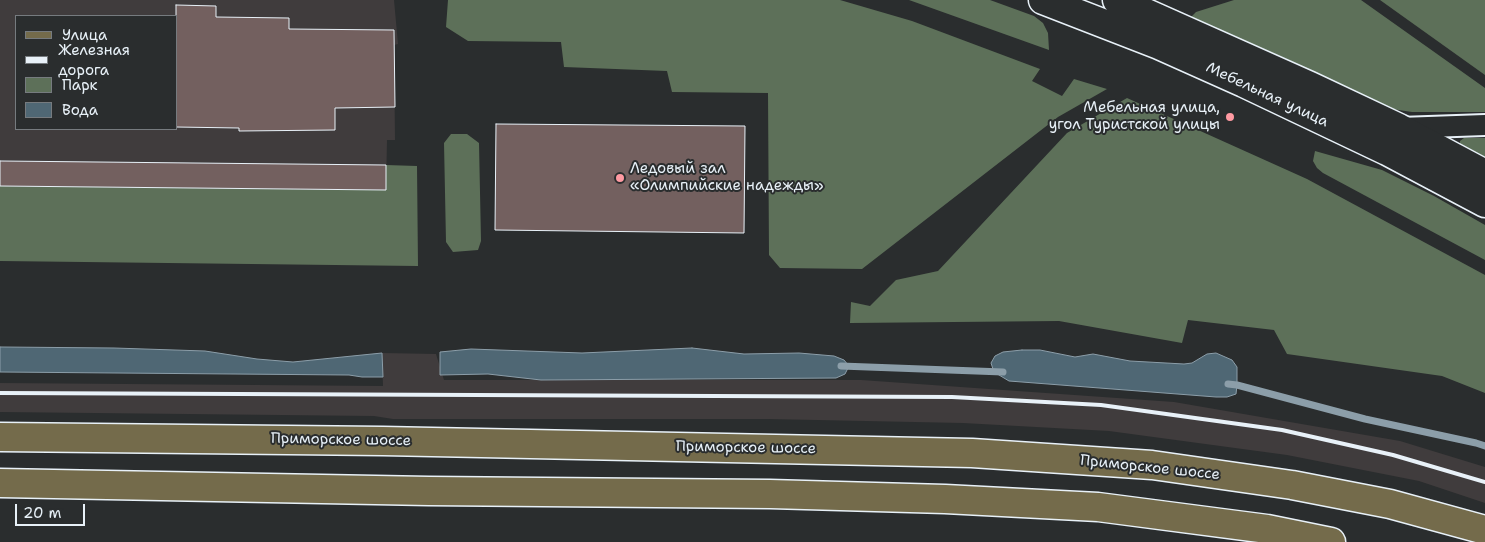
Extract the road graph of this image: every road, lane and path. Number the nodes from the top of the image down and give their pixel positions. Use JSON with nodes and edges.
{"nodes":[{"id":1,"x":1043,"y":0,"type":"edge"},
{"id":2,"x":1117,"y":7,"type":"edge"},
{"id":3,"x":1485,"y":125,"type":"edge"},
{"id":4,"x":1399,"y":128,"type":"junction"},
{"id":5,"x":1485,"y":174,"type":"edge"},
{"id":6,"x":1485,"y":203,"type":"edge"},
{"id":7,"x":0,"y":437,"type":"edge"},
{"id":8,"x":0,"y":484,"type":"edge"},
{"id":9,"x":1485,"y":530,"type":"edge"},
{"id":10,"x":1330,"y":542,"type":"edge"}],
"edges":[{"from":1,"to":2,"type":"street","name":"Мебельная улица"},
{"from":2,"to":4,"type":"street","name":"Мебельная улица"},
{"from":2,"to":6,"type":"street","name":"Мебельная улица"},
{"from":3,"to":4,"type":"street"},
{"from":4,"to":5,"type":"street","name":"Мебельная улица"},
{"from":7,"to":9,"type":"main road","name":"Приморское шоссе"},
{"from":8,"to":10,"type":"main road"}]}
